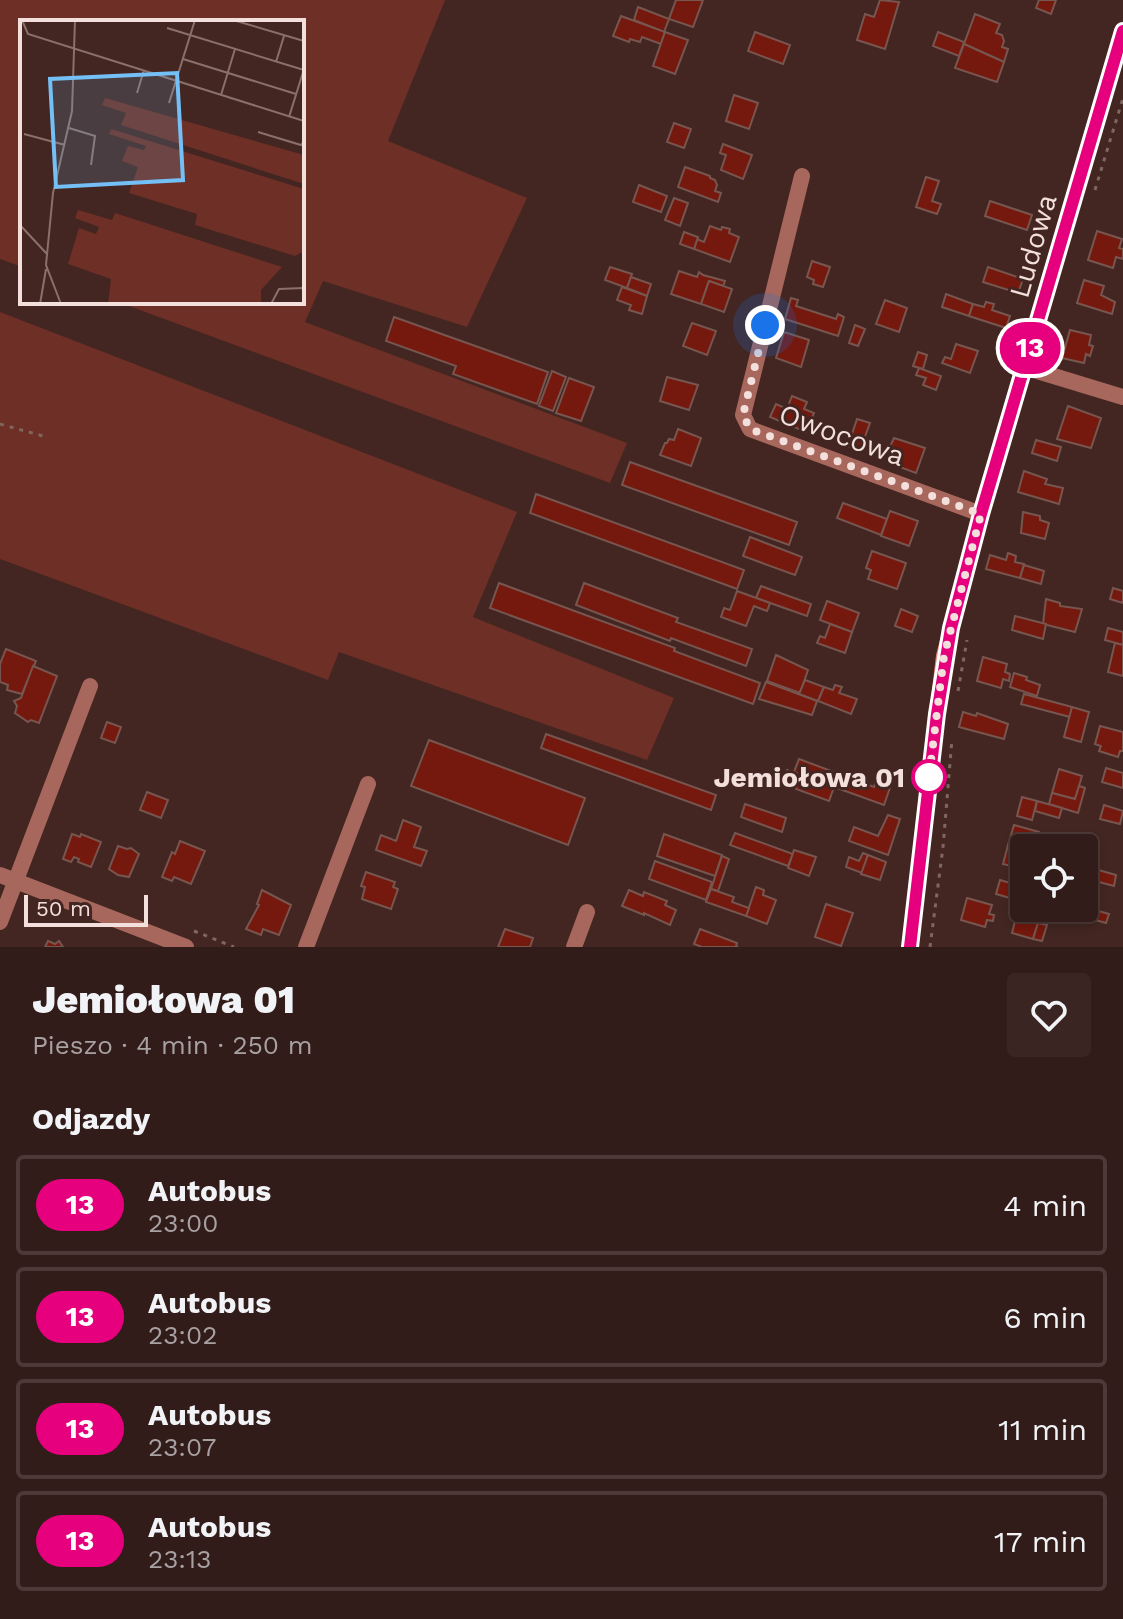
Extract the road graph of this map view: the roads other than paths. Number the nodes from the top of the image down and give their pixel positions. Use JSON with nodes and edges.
{"nodes":[{"id":1,"x":1123,"y":32,"type":"edge"},
{"id":2,"x":802,"y":176,"type":"dead end"},
{"id":3,"x":1024,"y":367,"type":"junction"},
{"id":4,"x":1123,"y":397,"type":"edge"},
{"id":5,"x":981,"y":514,"type":"junction"},
{"id":6,"x":90,"y":686,"type":"dead end"},
{"id":7,"x":368,"y":784,"type":"dead end"},
{"id":8,"x":0,"y":875,"type":"edge"},
{"id":9,"x":17,"y":882,"type":"junction"},
{"id":10,"x":587,"y":912,"type":"dead end"},
{"id":11,"x":0,"y":922,"type":"edge"},
{"id":12,"x":186,"y":947,"type":"edge"},
{"id":13,"x":306,"y":947,"type":"edge"},
{"id":14,"x":574,"y":947,"type":"edge"},
{"id":15,"x":910,"y":947,"type":"edge"}],
"edges":[{"from":1,"to":3,"type":"main road","name":"Ludowa"},
{"from":2,"to":5,"type":"street","name":"Owocowa"},
{"from":3,"to":4,"type":"street"},
{"from":3,"to":5,"type":"main road","name":"Ludowa"},
{"from":5,"to":15,"type":"main road","name":"Ludowa"},
{"from":6,"to":9,"type":"street"},
{"from":7,"to":13,"type":"street"},
{"from":8,"to":9,"type":"street"},
{"from":9,"to":11,"type":"street"},
{"from":9,"to":12,"type":"street"},
{"from":10,"to":14,"type":"street"}]}
